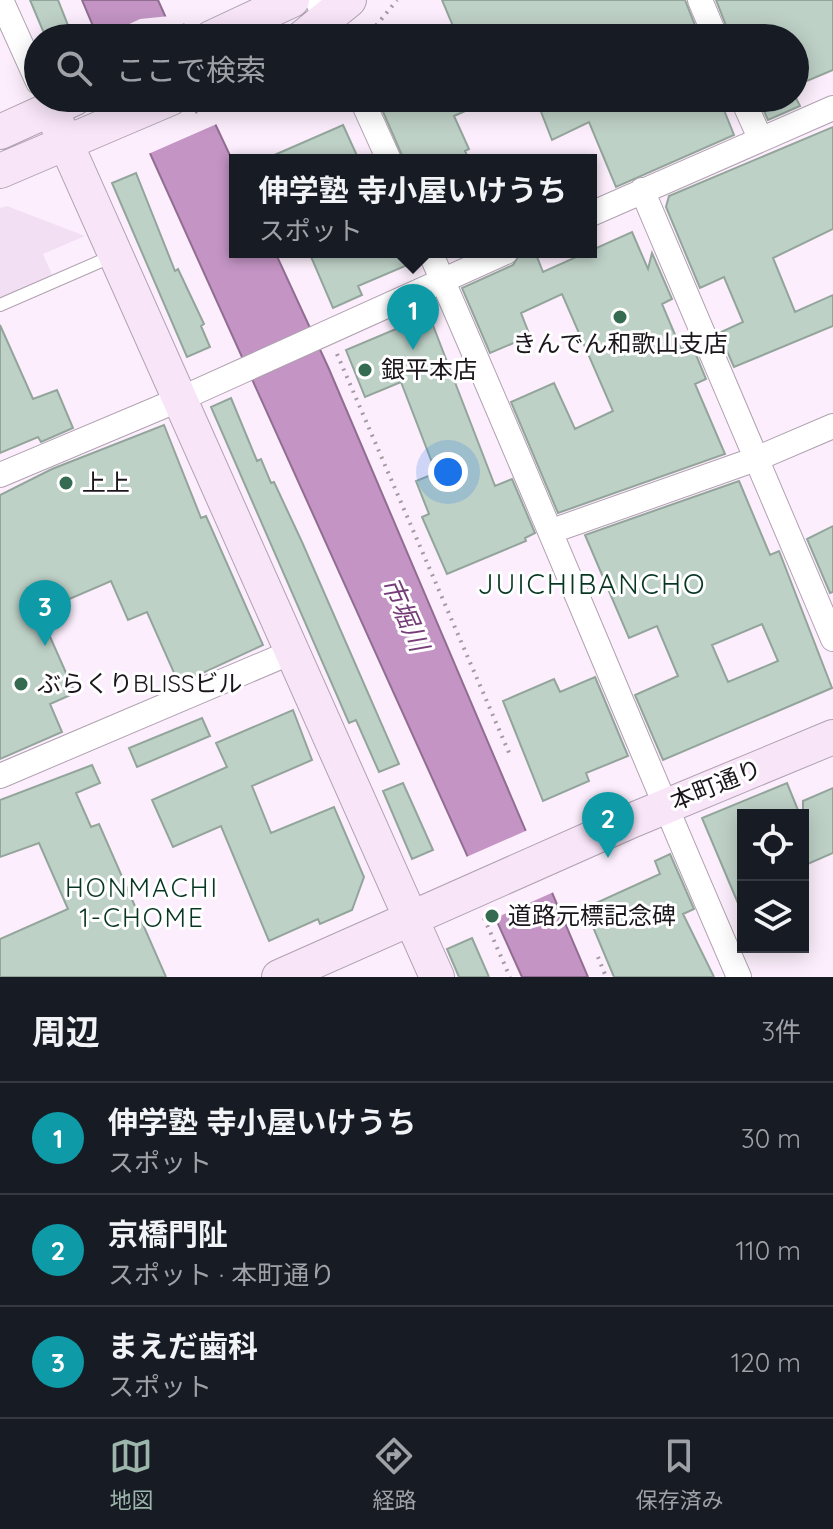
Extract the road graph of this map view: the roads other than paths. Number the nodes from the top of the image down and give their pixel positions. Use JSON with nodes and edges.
{"nodes":[{"id":1,"x":1,"y":0,"type":"edge"},
{"id":2,"x":292,"y":0,"type":"edge"},
{"id":3,"x":700,"y":0,"type":"edge"},
{"id":4,"x":220,"y":24,"type":"edge"},
{"id":5,"x":710,"y":24,"type":"edge"},
{"id":6,"x":24,"y":44,"type":"edge"},
{"id":7,"x":833,"y":108,"type":"edge"},
{"id":8,"x":30,"y":112,"type":"edge"},
{"id":9,"x":62,"y":112,"type":"edge"},
{"id":10,"x":139,"y":112,"type":"edge"},
{"id":11,"x":367,"y":112,"type":"edge"},
{"id":12,"x":748,"y":112,"type":"edge"},
{"id":13,"x":0,"y":132,"type":"edge"},
{"id":14,"x":79,"y":138,"type":"junction"},
{"id":15,"x":760,"y":138,"type":"junction"},
{"id":16,"x":386,"y":154,"type":"edge"},
{"id":17,"x":0,"y":171,"type":"edge"},
{"id":18,"x":642,"y":190,"type":"junction"},
{"id":19,"x":597,"y":211,"type":"edge"},
{"id":20,"x":115,"y":255,"type":"junction"},
{"id":21,"x":432,"y":258,"type":"edge"},
{"id":22,"x":493,"y":258,"type":"edge"},
{"id":23,"x":442,"y":281,"type":"junction"},
{"id":24,"x":0,"y":305,"type":"edge"},
{"id":25,"x":178,"y":400,"type":"junction"},
{"id":26,"x":833,"y":426,"type":"edge"},
{"id":27,"x":756,"y":459,"type":"junction"},
{"id":28,"x":0,"y":475,"type":"edge"},
{"id":29,"x":552,"y":531,"type":"junction"},
{"id":30,"x":833,"y":639,"type":"edge"},
{"id":31,"x":294,"y":651,"type":"junction"},
{"id":32,"x":833,"y":737,"type":"edge"},
{"id":33,"x":0,"y":776,"type":"edge"},
{"id":34,"x":664,"y":806,"type":"junction"},
{"id":35,"x":412,"y":920,"type":"junction"},
{"id":36,"x":279,"y":977,"type":"edge"},
{"id":37,"x":437,"y":977,"type":"edge"},
{"id":38,"x":739,"y":977,"type":"edge"}],
"edges":[{"from":1,"to":6,"type":"street"},
{"from":2,"to":4,"type":"street"},
{"from":3,"to":5,"type":"street"},
{"from":7,"to":15,"type":"street"},
{"from":8,"to":13,"type":"street"},
{"from":9,"to":14,"type":"street"},
{"from":10,"to":14,"type":"street"},
{"from":11,"to":16,"type":"street"},
{"from":12,"to":15,"type":"street"},
{"from":14,"to":17,"type":"street"},
{"from":14,"to":20,"type":"street"},
{"from":15,"to":18,"type":"street"},
{"from":18,"to":19,"type":"street"},
{"from":18,"to":27,"type":"street"},
{"from":20,"to":24,"type":"lane"},
{"from":20,"to":25,"type":"street"},
{"from":21,"to":23,"type":"street"},
{"from":22,"to":23,"type":"street"},
{"from":23,"to":25,"type":"street"},
{"from":23,"to":29,"type":"street"},
{"from":25,"to":28,"type":"street"},
{"from":25,"to":31,"type":"street"},
{"from":26,"to":27,"type":"street"},
{"from":27,"to":29,"type":"street"},
{"from":27,"to":30,"type":"street"},
{"from":29,"to":34,"type":"street"},
{"from":31,"to":33,"type":"street"},
{"from":31,"to":35,"type":"street"},
{"from":32,"to":34,"type":"street","name":"本町通り"},
{"from":34,"to":35,"type":"street","name":"本町通り"},
{"from":34,"to":38,"type":"street"},
{"from":35,"to":36,"type":"street"},
{"from":35,"to":37,"type":"street"}]}
